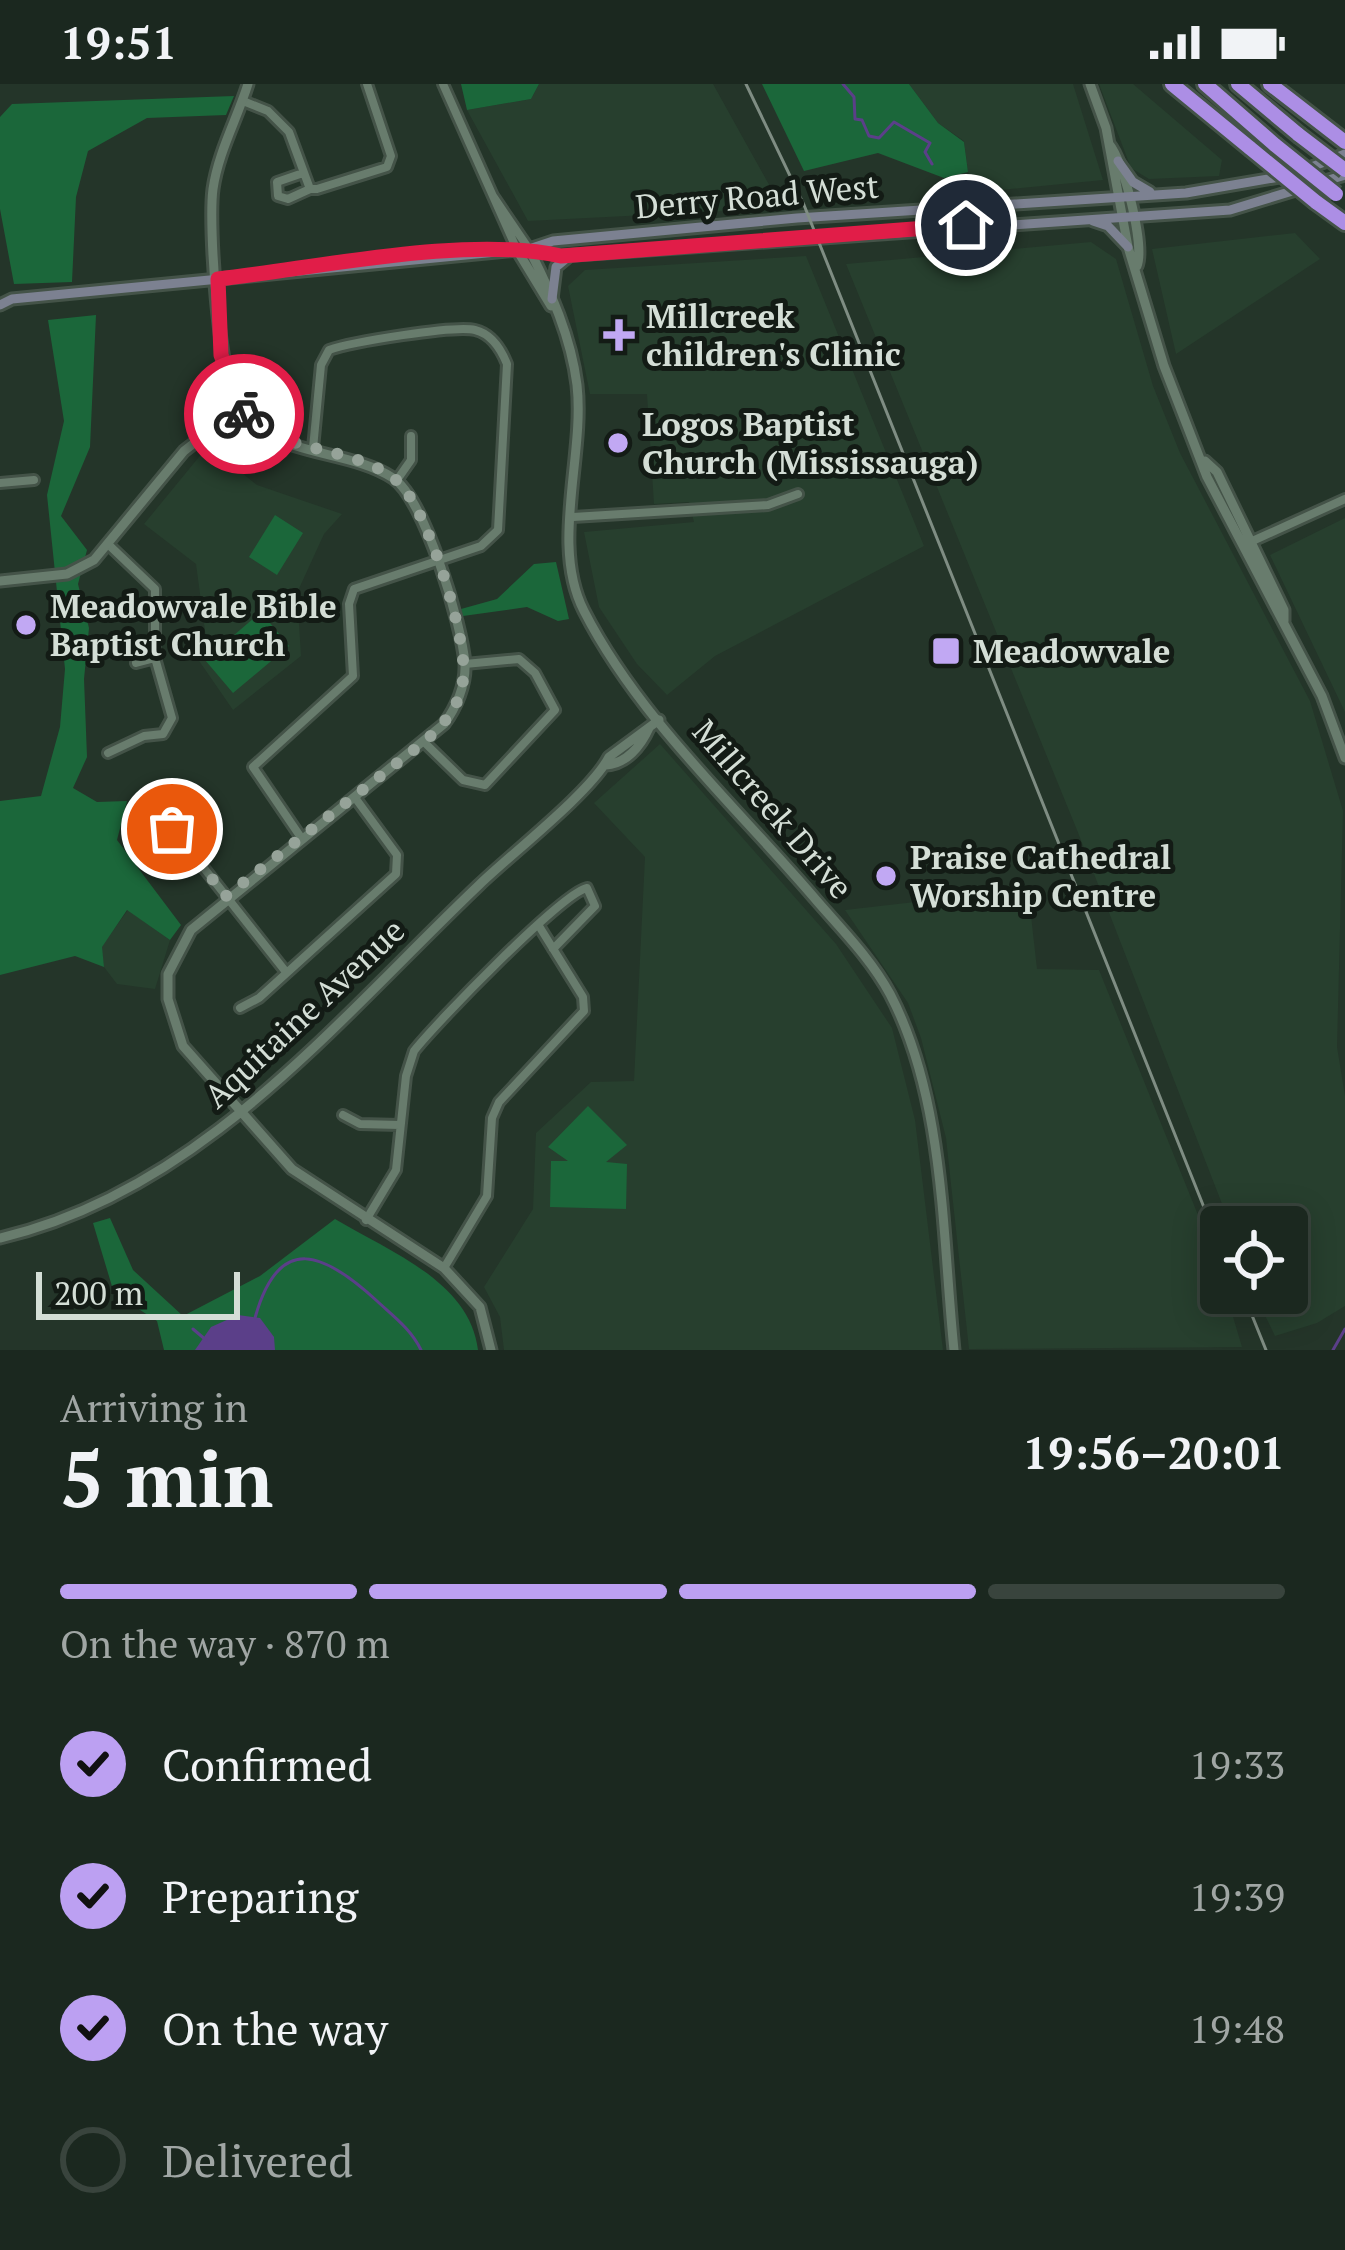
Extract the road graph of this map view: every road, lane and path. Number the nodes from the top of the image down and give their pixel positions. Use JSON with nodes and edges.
{"nodes":[{"id":1,"x":248,"y":84,"type":"edge"},
{"id":2,"x":367,"y":84,"type":"edge"},
{"id":3,"x":443,"y":84,"type":"edge"},
{"id":4,"x":1090,"y":84,"type":"edge"},
{"id":5,"x":1172,"y":84,"type":"edge"},
{"id":6,"x":1204,"y":84,"type":"edge"},
{"id":7,"x":1238,"y":84,"type":"edge"},
{"id":8,"x":1270,"y":84,"type":"edge"},
{"id":9,"x":243,"y":101,"type":"junction"},
{"id":10,"x":1345,"y":142,"type":"edge"},
{"id":11,"x":1109,"y":144,"type":"junction"},
{"id":12,"x":1345,"y":154,"type":"edge"},
{"id":13,"x":1118,"y":161,"type":"junction"},
{"id":14,"x":1345,"y":172,"type":"edge"},
{"id":15,"x":303,"y":173,"type":"junction"},
{"id":16,"x":310,"y":189,"type":"junction"},
{"id":17,"x":1122,"y":195,"type":"junction"},
{"id":18,"x":1155,"y":195,"type":"junction"},
{"id":19,"x":1340,"y":197,"type":"edge"},
{"id":20,"x":1128,"y":216,"type":"junction"},
{"id":21,"x":1088,"y":219,"type":"junction"},
{"id":22,"x":1345,"y":223,"type":"edge"},
{"id":23,"x":1128,"y":247,"type":"junction"},
{"id":24,"x":523,"y":250,"type":"junction"},
{"id":25,"x":572,"y":255,"type":"junction"},
{"id":26,"x":1137,"y":266,"type":"junction"},
{"id":27,"x":218,"y":279,"type":"junction"},
{"id":28,"x":0,"y":296,"type":"edge"},
{"id":29,"x":12,"y":299,"type":"junction"},
{"id":30,"x":0,"y":305,"type":"edge"},
{"id":31,"x":554,"y":305,"type":"junction"},
{"id":32,"x":238,"y":409,"type":"junction"},
{"id":33,"x":411,"y":436,"type":"dead end"},
{"id":34,"x":313,"y":448,"type":"junction"},
{"id":35,"x":34,"y":480,"type":"dead end"},
{"id":36,"x":397,"y":480,"type":"junction"},
{"id":37,"x":0,"y":483,"type":"edge"},
{"id":38,"x":799,"y":494,"type":"dead end"},
{"id":39,"x":1345,"y":499,"type":"edge"},
{"id":40,"x":573,"y":517,"type":"junction"},
{"id":41,"x":1246,"y":544,"type":"junction"},
{"id":42,"x":111,"y":547,"type":"junction"},
{"id":43,"x":436,"y":560,"type":"junction"},
{"id":44,"x":0,"y":581,"type":"edge"},
{"id":45,"x":155,"y":658,"type":"junction"},
{"id":46,"x":136,"y":663,"type":"dead end"},
{"id":47,"x":465,"y":664,"type":"junction"},
{"id":48,"x":659,"y":720,"type":"junction"},
{"id":49,"x":424,"y":742,"type":"junction"},
{"id":50,"x":108,"y":753,"type":"dead end"},
{"id":51,"x":1345,"y":758,"type":"edge"},
{"id":52,"x":356,"y":799,"type":"junction"},
{"id":53,"x":172,"y":829,"type":"dead end"},
{"id":54,"x":302,"y":839,"type":"junction"},
{"id":55,"x":226,"y":896,"type":"junction"},
{"id":56,"x":539,"y":926,"type":"junction"},
{"id":57,"x":553,"y":949,"type":"junction"},
{"id":58,"x":286,"y":972,"type":"junction"},
{"id":59,"x":241,"y":1008,"type":"dead end"},
{"id":60,"x":243,"y":1112,"type":"junction"},
{"id":61,"x":344,"y":1115,"type":"dead end"},
{"id":62,"x":400,"y":1125,"type":"junction"},
{"id":63,"x":366,"y":1220,"type":"junction"},
{"id":64,"x":0,"y":1238,"type":"edge"},
{"id":65,"x":444,"y":1268,"type":"junction"},
{"id":66,"x":491,"y":1350,"type":"edge"},
{"id":67,"x":954,"y":1350,"type":"edge"}],
"edges":[{"from":1,"to":9,"type":"street"},
{"from":2,"to":16,"type":"street"},
{"from":3,"to":24,"type":"street","name":"Millcreek Drive"},
{"from":4,"to":11,"type":"street"},
{"from":5,"to":22,"type":"highway","bridge":true},
{"from":6,"to":19,"type":"highway","bridge":true},
{"from":7,"to":14,"type":"highway","bridge":true},
{"from":8,"to":10,"type":"highway"},
{"from":9,"to":15,"type":"street"},
{"from":9,"to":27,"type":"street"},
{"from":11,"to":13,"type":"street"},
{"from":11,"to":17,"type":"street"},
{"from":12,"to":18,"type":"main road","name":"Derry Road West"},
{"from":13,"to":17,"type":"street"},
{"from":13,"to":18,"type":"main road"},
{"from":14,"to":20,"type":"main road","name":"Derry Road West"},
{"from":15,"to":16,"type":"street"},
{"from":15,"to":16,"type":"street"},
{"from":17,"to":18,"type":"main road","name":"Derry Road West"},
{"from":17,"to":20,"type":"street"},
{"from":17,"to":24,"type":"main road","name":"Derry Road West"},
{"from":20,"to":21,"type":"main road","name":"Derry Road West"},
{"from":20,"to":23,"type":"street"},
{"from":20,"to":26,"type":"street"},
{"from":21,"to":23,"type":"main road"},
{"from":21,"to":25,"type":"main road","name":"Derry Road West"},
{"from":23,"to":26,"type":"street"},
{"from":24,"to":25,"type":"main road","name":"Derry Road West"},
{"from":24,"to":27,"type":"main road","name":"Derry Road West"},
{"from":24,"to":31,"type":"street","name":"Millcreek Drive"},
{"from":25,"to":31,"type":"main road"},
{"from":26,"to":41,"type":"street"},
{"from":27,"to":29,"type":"main road","name":"Derry Road West"},
{"from":27,"to":32,"type":"street"},
{"from":28,"to":29,"type":"main road","name":"Derry Road West"},
{"from":29,"to":30,"type":"main road","name":"Derry Road West"},
{"from":31,"to":40,"type":"street","name":"Millcreek Drive"},
{"from":32,"to":34,"type":"street"},
{"from":32,"to":42,"type":"street"},
{"from":33,"to":36,"type":"street"},
{"from":34,"to":36,"type":"street"},
{"from":34,"to":43,"type":"street"},
{"from":35,"to":37,"type":"street"},
{"from":36,"to":43,"type":"street"},
{"from":38,"to":40,"type":"street"},
{"from":39,"to":41,"type":"street"},
{"from":40,"to":48,"type":"street","name":"Millcreek Drive"},
{"from":41,"to":51,"type":"street"},
{"from":42,"to":44,"type":"street"},
{"from":42,"to":45,"type":"street"},
{"from":43,"to":47,"type":"street"},
{"from":43,"to":54,"type":"street"},
{"from":45,"to":46,"type":"street"},
{"from":45,"to":50,"type":"street"},
{"from":47,"to":49,"type":"street"},
{"from":47,"to":49,"type":"street"},
{"from":48,"to":60,"type":"street","name":"Aquitaine Avenue"},
{"from":48,"to":67,"type":"street","name":"Millcreek Drive"},
{"from":49,"to":52,"type":"street"},
{"from":52,"to":54,"type":"street"},
{"from":52,"to":58,"type":"street"},
{"from":53,"to":55,"type":"street"},
{"from":54,"to":55,"type":"street"},
{"from":55,"to":58,"type":"street"},
{"from":55,"to":60,"type":"street"},
{"from":56,"to":57,"type":"street"},
{"from":56,"to":57,"type":"street"},
{"from":56,"to":62,"type":"street"},
{"from":57,"to":65,"type":"street"},
{"from":58,"to":59,"type":"street"},
{"from":60,"to":63,"type":"street"},
{"from":60,"to":64,"type":"street","name":"Aquitaine Avenue"},
{"from":61,"to":62,"type":"street"},
{"from":62,"to":63,"type":"street"},
{"from":63,"to":65,"type":"street"},
{"from":65,"to":66,"type":"street"}]}
